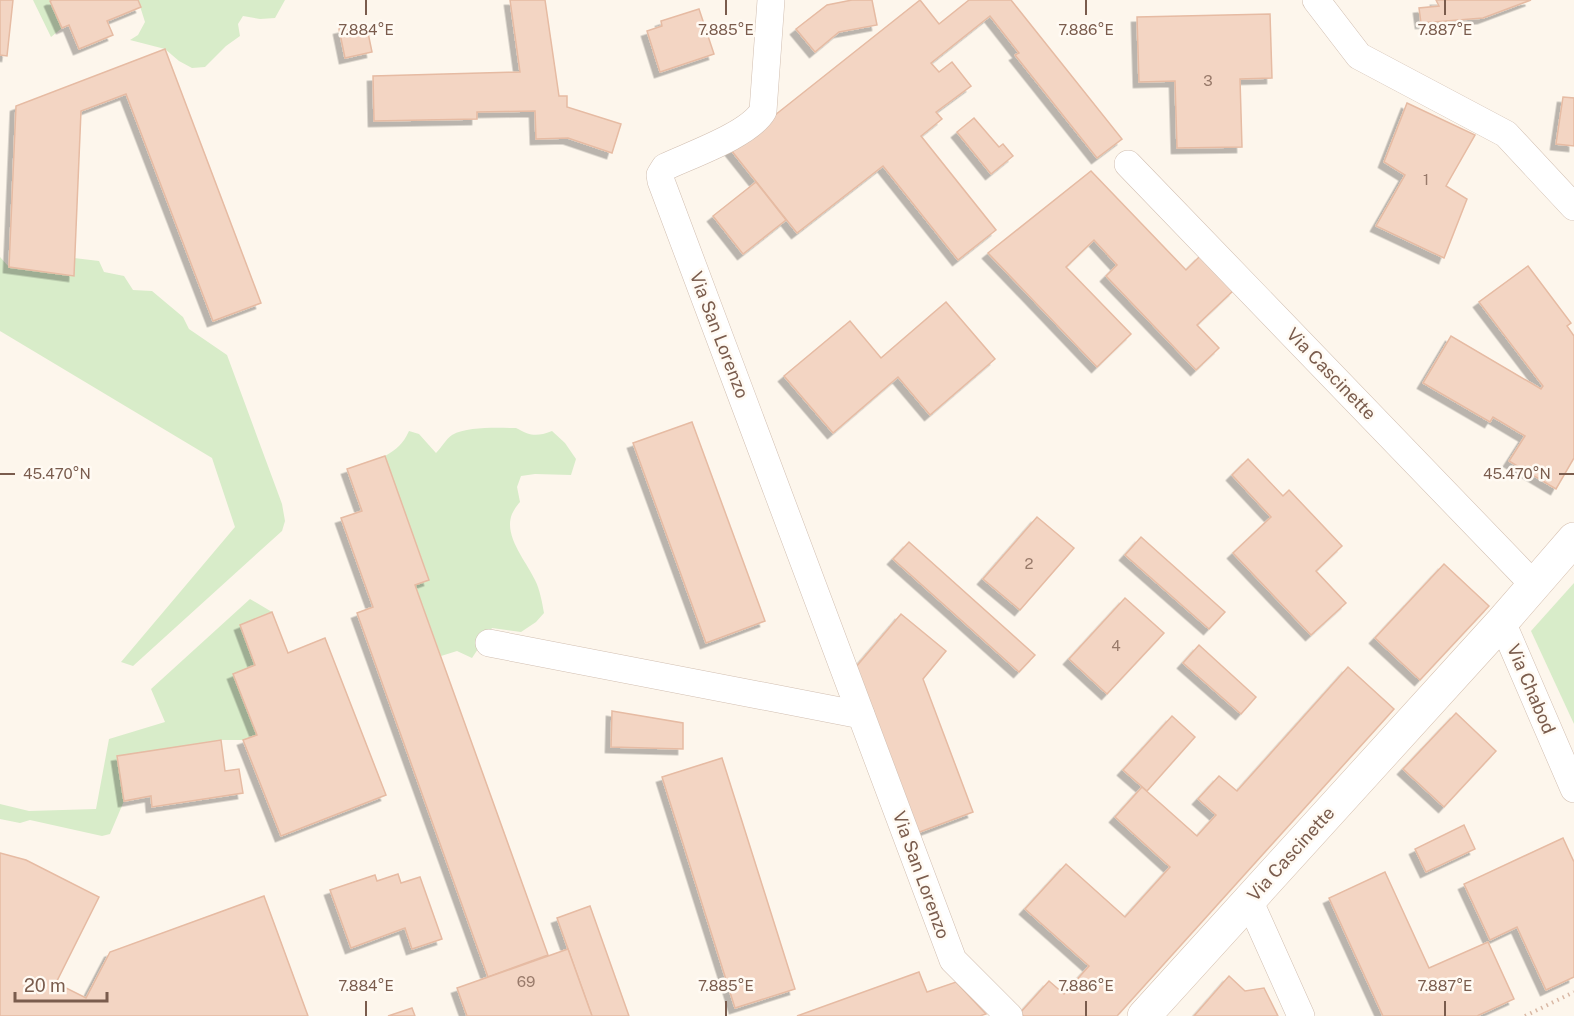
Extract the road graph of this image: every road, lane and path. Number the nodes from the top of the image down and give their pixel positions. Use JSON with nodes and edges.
{"nodes":[{"id":1,"x":771,"y":0,"type":"edge"},
{"id":2,"x":1316,"y":0,"type":"edge"},
{"id":3,"x":1128,"y":164,"type":"dead end"},
{"id":4,"x":1574,"y":207,"type":"edge"},
{"id":5,"x":1574,"y":539,"type":"edge"},
{"id":6,"x":1534,"y":585,"type":"junction"},
{"id":7,"x":1502,"y":622,"type":"junction"},
{"id":8,"x":489,"y":643,"type":"dead end"},
{"id":9,"x":861,"y":715,"type":"junction"},
{"id":10,"x":1574,"y":789,"type":"edge"},
{"id":11,"x":1249,"y":900,"type":"junction"},
{"id":12,"x":1574,"y":992,"type":"edge"},
{"id":13,"x":1009,"y":1016,"type":"edge"},
{"id":14,"x":1144,"y":1016,"type":"edge"},
{"id":15,"x":1300,"y":1016,"type":"edge"},
{"id":16,"x":1525,"y":1016,"type":"edge"}],
"edges":[{"from":1,"to":9,"type":"street","name":"Via San Lorenzo"},
{"from":2,"to":4,"type":"street"},
{"from":3,"to":6,"type":"street","name":"Via Cascinette"},
{"from":5,"to":6,"type":"main road","name":"Via Cascinette"},
{"from":6,"to":7,"type":"main road","name":"Via Cascinette"},
{"from":7,"to":10,"type":"street","name":"Via Chabod"},
{"from":7,"to":11,"type":"main road","name":"Via Cascinette"},
{"from":8,"to":9,"type":"street"},
{"from":9,"to":13,"type":"street","name":"Via San Lorenzo"},
{"from":11,"to":14,"type":"main road","name":"Via Cascinette"},
{"from":11,"to":15,"type":"street"},
{"from":12,"to":16,"type":"path"}]}
